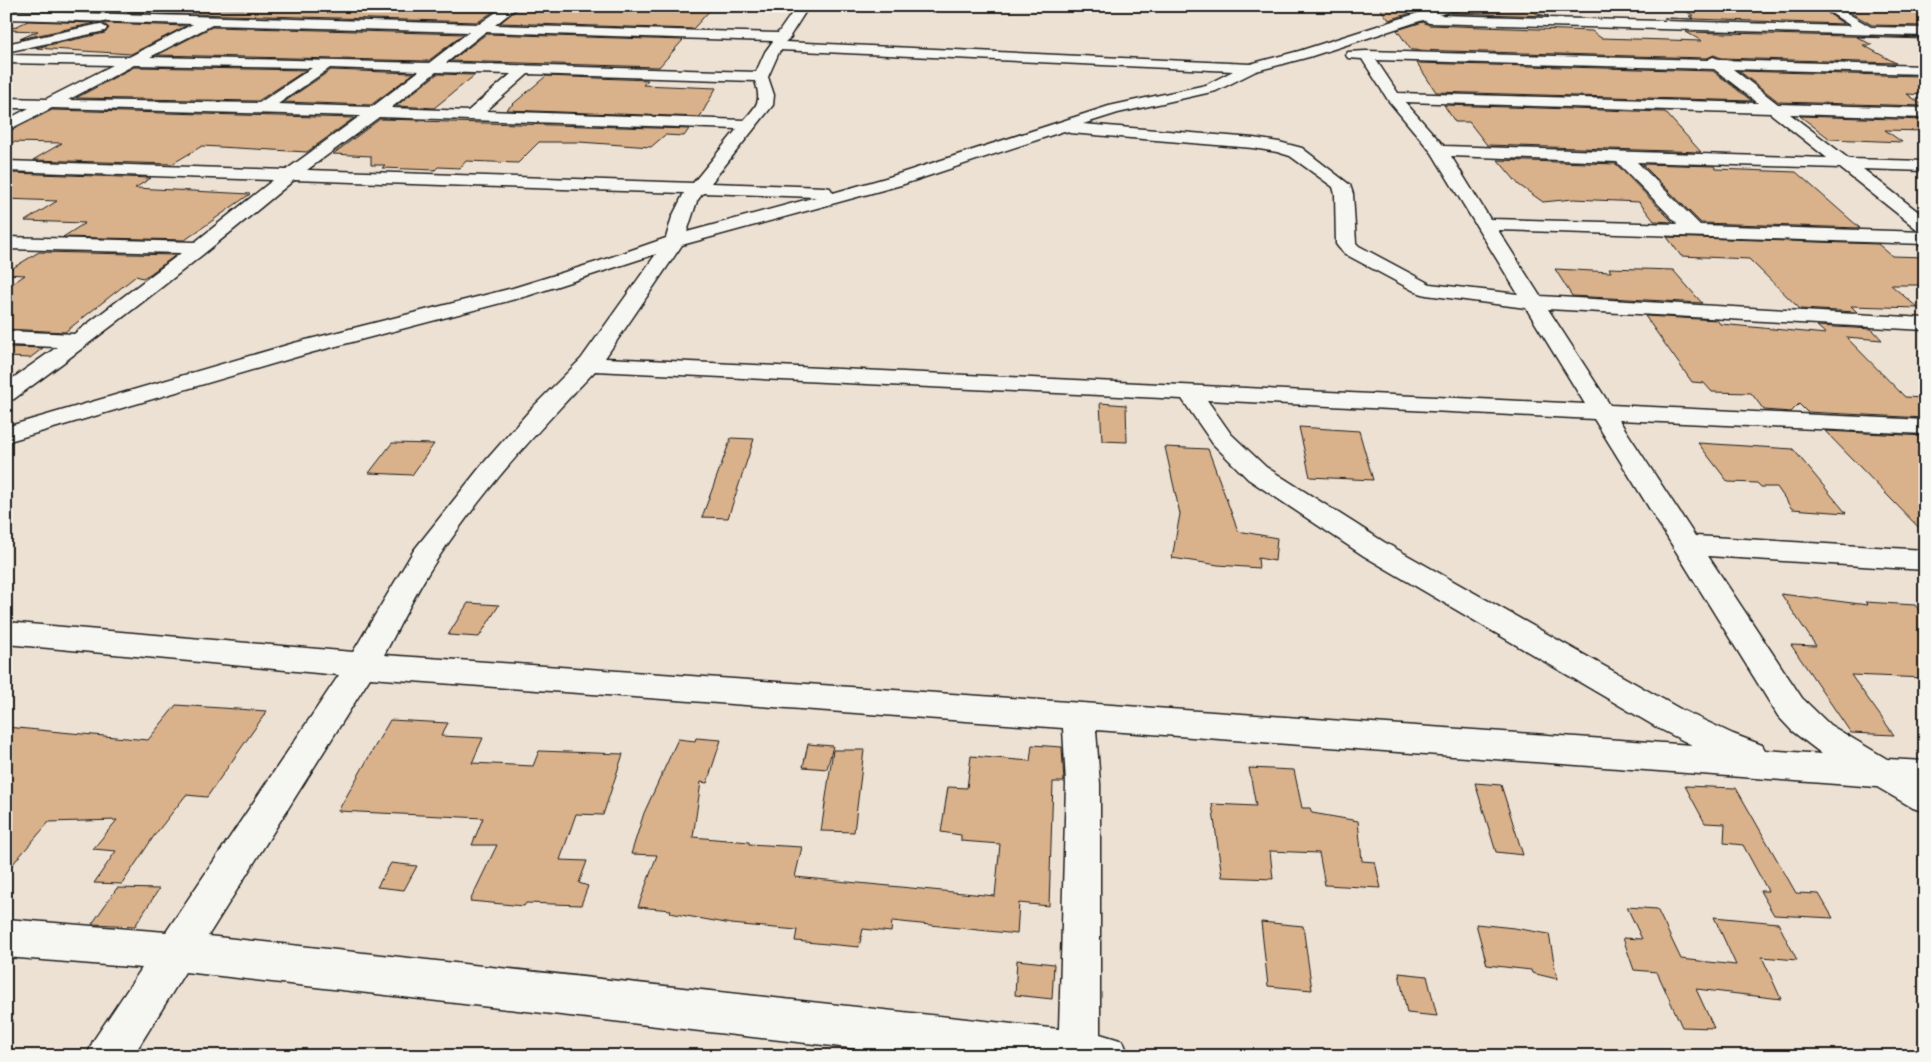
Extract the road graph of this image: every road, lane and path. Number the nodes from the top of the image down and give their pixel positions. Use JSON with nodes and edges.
{"nodes":[{"id":1,"x":200,"y":6,"type":"edge"},
{"id":2,"x":235,"y":6,"type":"edge"},
{"id":3,"x":513,"y":6,"type":"edge"},
{"id":4,"x":803,"y":6,"type":"edge"},
{"id":5,"x":1454,"y":6,"type":"edge"},
{"id":6,"x":1826,"y":6,"type":"edge"},
{"id":7,"x":1643,"y":11,"type":"dead end"},
{"id":8,"x":6,"y":15,"type":"edge"},
{"id":9,"x":1412,"y":18,"type":"junction"},
{"id":10,"x":142,"y":19,"type":"junction"},
{"id":11,"x":209,"y":21,"type":"junction"},
{"id":12,"x":1662,"y":26,"type":"junction"},
{"id":13,"x":481,"y":28,"type":"junction"},
{"id":14,"x":1868,"y":31,"type":"junction"},
{"id":15,"x":1925,"y":32,"type":"edge"},
{"id":16,"x":780,"y":42,"type":"junction"},
{"id":17,"x":1893,"y":45,"type":"dead end"},
{"id":18,"x":6,"y":49,"type":"edge"},
{"id":19,"x":1304,"y":54,"type":"junction"},
{"id":20,"x":1366,"y":55,"type":"junction"},
{"id":21,"x":1909,"y":55,"type":"dead end"},
{"id":22,"x":6,"y":59,"type":"edge"},
{"id":23,"x":128,"y":62,"type":"junction"},
{"id":24,"x":1717,"y":63,"type":"junction"},
{"id":25,"x":327,"y":64,"type":"junction"},
{"id":26,"x":1925,"y":64,"type":"edge"},
{"id":27,"x":432,"y":68,"type":"junction"},
{"id":28,"x":1251,"y":68,"type":"junction"},
{"id":29,"x":1925,"y":70,"type":"edge"},
{"id":30,"x":523,"y":71,"type":"junction"},
{"id":31,"x":761,"y":77,"type":"junction"},
{"id":32,"x":1394,"y":97,"type":"junction"},
{"id":33,"x":6,"y":103,"type":"edge"},
{"id":34,"x":48,"y":104,"type":"junction"},
{"id":35,"x":262,"y":108,"type":"junction"},
{"id":36,"x":1775,"y":108,"type":"junction"},
{"id":37,"x":376,"y":112,"type":"junction"},
{"id":38,"x":1925,"y":113,"type":"edge"},
{"id":39,"x":471,"y":116,"type":"junction"},
{"id":40,"x":749,"y":125,"type":"junction"},
{"id":41,"x":6,"y":126,"type":"edge"},
{"id":42,"x":1056,"y":127,"type":"junction"},
{"id":43,"x":1439,"y":151,"type":"junction"},
{"id":44,"x":1621,"y":156,"type":"junction"},
{"id":45,"x":1847,"y":163,"type":"junction"},
{"id":46,"x":6,"y":166,"type":"edge"},
{"id":47,"x":1925,"y":166,"type":"edge"},
{"id":48,"x":291,"y":174,"type":"junction"},
{"id":49,"x":699,"y":188,"type":"junction"},
{"id":50,"x":854,"y":193,"type":"junction"},
{"id":51,"x":1485,"y":224,"type":"junction"},
{"id":52,"x":1925,"y":226,"type":"edge"},
{"id":53,"x":1694,"y":230,"type":"junction"},
{"id":54,"x":1925,"y":238,"type":"edge"},
{"id":55,"x":675,"y":241,"type":"junction"},
{"id":56,"x":6,"y":243,"type":"edge"},
{"id":57,"x":200,"y":248,"type":"junction"},
{"id":58,"x":1532,"y":302,"type":"junction"},
{"id":59,"x":1925,"y":324,"type":"edge"},
{"id":60,"x":6,"y":338,"type":"edge"},
{"id":61,"x":78,"y":341,"type":"junction"},
{"id":62,"x":589,"y":364,"type":"junction"},
{"id":63,"x":1188,"y":391,"type":"junction"},
{"id":64,"x":6,"y":394,"type":"edge"},
{"id":65,"x":1602,"y":412,"type":"junction"},
{"id":66,"x":1925,"y":427,"type":"edge"},
{"id":67,"x":6,"y":435,"type":"edge"},
{"id":68,"x":1687,"y":545,"type":"junction"},
{"id":69,"x":1925,"y":560,"type":"edge"},
{"id":70,"x":6,"y":633,"type":"edge"},
{"id":71,"x":362,"y":665,"type":"junction"},
{"id":72,"x":1079,"y":716,"type":"junction"},
{"id":73,"x":1780,"y":765,"type":"junction"},
{"id":74,"x":1885,"y":773,"type":"junction"},
{"id":75,"x":1925,"y":776,"type":"edge"},
{"id":76,"x":1925,"y":797,"type":"edge"},
{"id":77,"x":6,"y":938,"type":"edge"},
{"id":78,"x":177,"y":952,"type":"junction"},
{"id":79,"x":1089,"y":1055,"type":"edge"},
{"id":80,"x":108,"y":1056,"type":"edge"}],
"edges":[{"from":1,"to":10,"type":"street"},
{"from":2,"to":11,"type":"street"},
{"from":3,"to":13,"type":"street"},
{"from":4,"to":16,"type":"street"},
{"from":5,"to":9,"type":"street"},
{"from":6,"to":14,"type":"street"},
{"from":7,"to":12,"type":"street"},
{"from":8,"to":10,"type":"street"},
{"from":9,"to":12,"type":"street"},
{"from":9,"to":19,"type":"street"},
{"from":10,"to":11,"type":"street"},
{"from":10,"to":18,"type":"street"},
{"from":11,"to":13,"type":"street"},
{"from":11,"to":23,"type":"street"},
{"from":12,"to":14,"type":"street"},
{"from":12,"to":24,"type":"street"},
{"from":13,"to":16,"type":"street"},
{"from":13,"to":27,"type":"street"},
{"from":14,"to":15,"type":"street"},
{"from":14,"to":17,"type":"street"},
{"from":16,"to":28,"type":"street"},
{"from":16,"to":31,"type":"street"},
{"from":19,"to":20,"type":"street"},
{"from":19,"to":28,"type":"street"},
{"from":20,"to":24,"type":"street"},
{"from":20,"to":32,"type":"street"},
{"from":21,"to":26,"type":"street"},
{"from":22,"to":23,"type":"street"},
{"from":23,"to":25,"type":"street"},
{"from":23,"to":34,"type":"street"},
{"from":24,"to":29,"type":"street"},
{"from":24,"to":36,"type":"street"},
{"from":25,"to":27,"type":"street"},
{"from":25,"to":35,"type":"street"},
{"from":27,"to":30,"type":"street"},
{"from":27,"to":37,"type":"street"},
{"from":28,"to":42,"type":"street"},
{"from":30,"to":31,"type":"street"},
{"from":30,"to":39,"type":"street"},
{"from":31,"to":40,"type":"street"},
{"from":32,"to":36,"type":"street"},
{"from":32,"to":43,"type":"street"},
{"from":33,"to":34,"type":"street"},
{"from":34,"to":35,"type":"street"},
{"from":34,"to":41,"type":"street"},
{"from":35,"to":37,"type":"street"},
{"from":36,"to":38,"type":"street"},
{"from":36,"to":45,"type":"street"},
{"from":37,"to":39,"type":"street"},
{"from":37,"to":48,"type":"street"},
{"from":39,"to":40,"type":"street"},
{"from":40,"to":49,"type":"street"},
{"from":42,"to":50,"type":"street"},
{"from":42,"to":58,"type":"street"},
{"from":43,"to":44,"type":"street"},
{"from":43,"to":51,"type":"street"},
{"from":44,"to":45,"type":"street"},
{"from":44,"to":53,"type":"street"},
{"from":45,"to":47,"type":"street"},
{"from":45,"to":52,"type":"street"},
{"from":46,"to":48,"type":"street"},
{"from":48,"to":49,"type":"street"},
{"from":48,"to":57,"type":"street"},
{"from":49,"to":50,"type":"street"},
{"from":49,"to":55,"type":"street"},
{"from":50,"to":55,"type":"street"},
{"from":51,"to":53,"type":"street"},
{"from":51,"to":58,"type":"street"},
{"from":53,"to":54,"type":"street"},
{"from":55,"to":62,"type":"street"},
{"from":55,"to":67,"type":"street"},
{"from":56,"to":57,"type":"street"},
{"from":57,"to":61,"type":"street"},
{"from":58,"to":59,"type":"street"},
{"from":58,"to":65,"type":"street"},
{"from":60,"to":61,"type":"street"},
{"from":61,"to":64,"type":"street"},
{"from":62,"to":63,"type":"street"},
{"from":62,"to":71,"type":"street"},
{"from":63,"to":65,"type":"street"},
{"from":63,"to":73,"type":"street"},
{"from":65,"to":66,"type":"street"},
{"from":65,"to":68,"type":"street"},
{"from":68,"to":69,"type":"street"},
{"from":68,"to":74,"type":"street"},
{"from":70,"to":71,"type":"street"},
{"from":71,"to":72,"type":"street"},
{"from":71,"to":78,"type":"street"},
{"from":72,"to":73,"type":"street"},
{"from":72,"to":79,"type":"street"},
{"from":73,"to":74,"type":"street"},
{"from":74,"to":75,"type":"street"},
{"from":74,"to":76,"type":"street"},
{"from":77,"to":78,"type":"street"},
{"from":78,"to":79,"type":"street"},
{"from":78,"to":80,"type":"street"}]}
